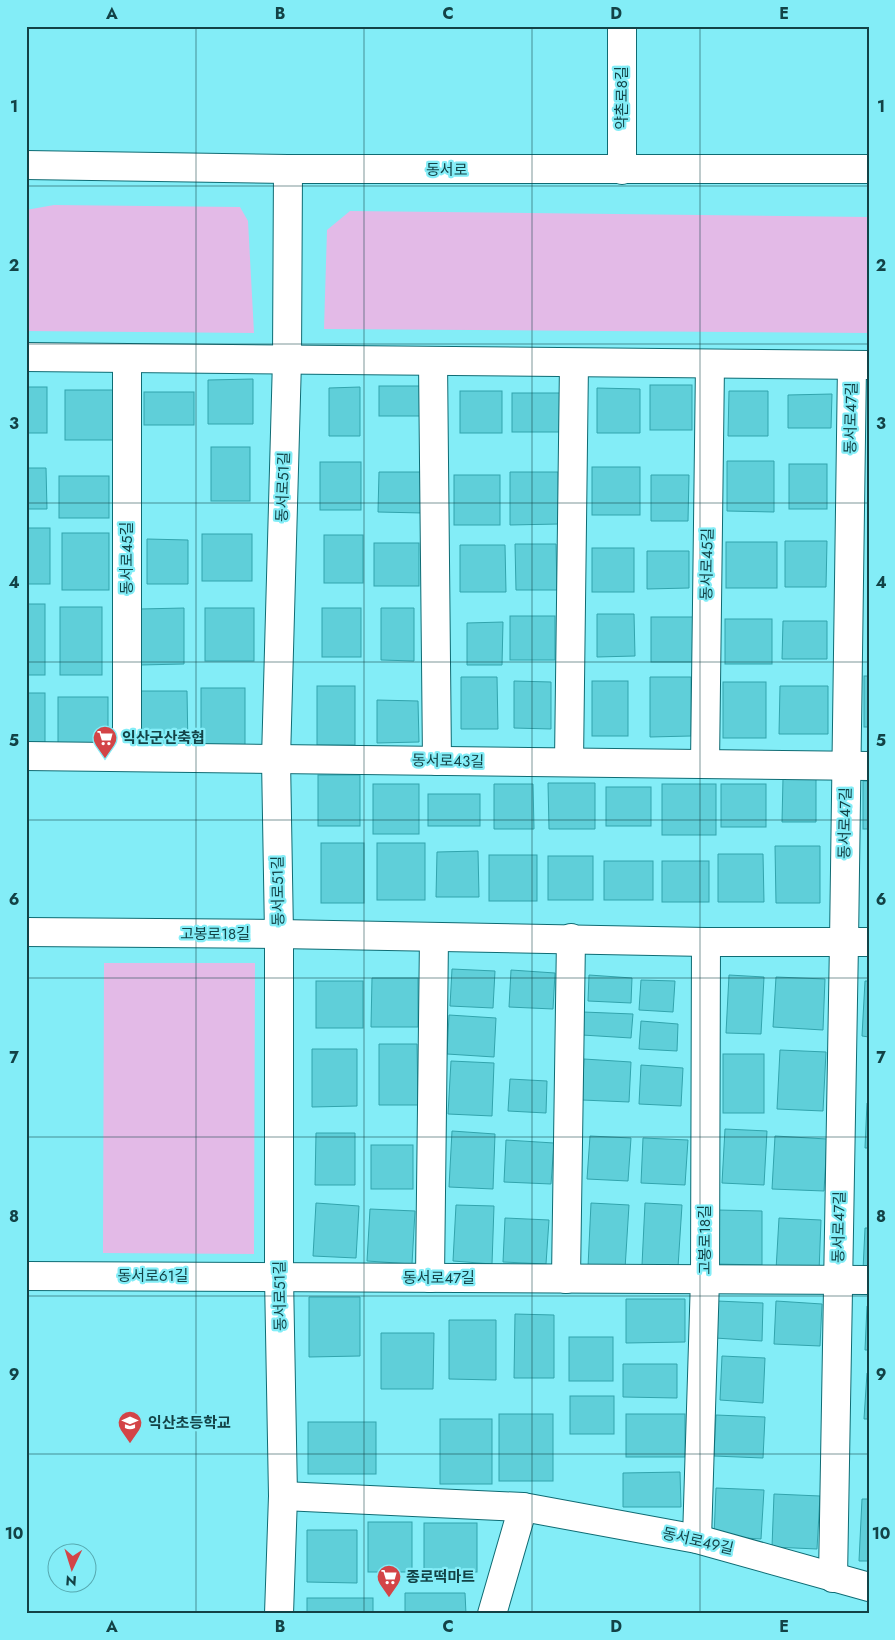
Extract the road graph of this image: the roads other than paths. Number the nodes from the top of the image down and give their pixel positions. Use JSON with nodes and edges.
{"nodes":[{"id":1,"x":622,"y":26,"type":"edge"},
{"id":2,"x":26,"y":165,"type":"edge"},
{"id":3,"x":288,"y":169,"type":"junction"},
{"id":4,"x":869,"y":169,"type":"edge"},
{"id":5,"x":622,"y":170,"type":"junction"},
{"id":6,"x":26,"y":357,"type":"edge"},
{"id":7,"x":127,"y":358,"type":"junction"},
{"id":8,"x":287,"y":360,"type":"junction"},
{"id":9,"x":433,"y":361,"type":"junction"},
{"id":10,"x":574,"y":363,"type":"junction"},
{"id":11,"x":710,"y":364,"type":"junction"},
{"id":12,"x":860,"y":365,"type":"edge"},
{"id":13,"x":26,"y":756,"type":"edge"},
{"id":14,"x":127,"y":757,"type":"junction"},
{"id":15,"x":276,"y":759,"type":"junction"},
{"id":16,"x":437,"y":761,"type":"junction"},
{"id":17,"x":569,"y":762,"type":"junction"},
{"id":18,"x":705,"y":764,"type":"junction"},
{"id":19,"x":857,"y":766,"type":"edge"},
{"id":20,"x":26,"y":932,"type":"edge"},
{"id":21,"x":279,"y":934,"type":"junction"},
{"id":22,"x":434,"y":937,"type":"junction"},
{"id":23,"x":571,"y":938,"type":"junction"},
{"id":24,"x":706,"y":942,"type":"junction"},
{"id":25,"x":856,"y":942,"type":"edge"},
{"id":26,"x":26,"y":1276,"type":"edge"},
{"id":27,"x":279,"y":1277,"type":"junction"},
{"id":28,"x":430,"y":1278,"type":"junction"},
{"id":29,"x":566,"y":1279,"type":"junction"},
{"id":30,"x":705,"y":1280,"type":"junction"},
{"id":31,"x":838,"y":1280,"type":"junction"},
{"id":32,"x":869,"y":1280,"type":"edge"},
{"id":33,"x":283,"y":1496,"type":"junction"},
{"id":34,"x":524,"y":1507,"type":"junction"},
{"id":35,"x":697,"y":1539,"type":"junction"},
{"id":36,"x":832,"y":1578,"type":"junction"},
{"id":37,"x":869,"y":1587,"type":"edge"},
{"id":38,"x":279,"y":1614,"type":"edge"},
{"id":39,"x":492,"y":1614,"type":"edge"}],
"edges":[{"from":1,"to":5,"type":"street","name":"약촌로8길"},
{"from":2,"to":3,"type":"street","name":"동서로"},
{"from":3,"to":5,"type":"street","name":"동서로"},
{"from":3,"to":8,"type":"street","name":"동서로51길"},
{"from":4,"to":5,"type":"street","name":"동서로"},
{"from":6,"to":7,"type":"street"},
{"from":7,"to":8,"type":"street"},
{"from":7,"to":14,"type":"street","name":"동서로45길"},
{"from":8,"to":9,"type":"street"},
{"from":8,"to":15,"type":"street","name":"동서로51길"},
{"from":9,"to":10,"type":"street"},
{"from":9,"to":16,"type":"street"},
{"from":10,"to":11,"type":"street"},
{"from":10,"to":17,"type":"street"},
{"from":11,"to":12,"type":"street"},
{"from":11,"to":18,"type":"street","name":"동서로45길"},
{"from":12,"to":19,"type":"street","name":"동서로47길"},
{"from":13,"to":14,"type":"street","name":"동서로43길"},
{"from":14,"to":15,"type":"street","name":"동서로43길"},
{"from":15,"to":16,"type":"street","name":"동서로43길"},
{"from":15,"to":21,"type":"street","name":"동서로51길"},
{"from":16,"to":17,"type":"street","name":"동서로43길"},
{"from":17,"to":18,"type":"street","name":"동서로43길"},
{"from":18,"to":19,"type":"street","name":"동서로43길"},
{"from":19,"to":25,"type":"street","name":"동서로47길"},
{"from":20,"to":21,"type":"street","name":"고봉로18길"},
{"from":21,"to":22,"type":"street","name":"고봉로18길"},
{"from":21,"to":27,"type":"street","name":"동서로51길"},
{"from":22,"to":23,"type":"street","name":"고봉로18길"},
{"from":22,"to":28,"type":"street"},
{"from":23,"to":24,"type":"street","name":"고봉로18길"},
{"from":23,"to":29,"type":"street"},
{"from":24,"to":25,"type":"street","name":"고봉로18길"},
{"from":24,"to":30,"type":"street","name":"고봉로18길"},
{"from":25,"to":31,"type":"street","name":"동서로47길"},
{"from":26,"to":27,"type":"street","name":"동서로61길"},
{"from":27,"to":28,"type":"street","name":"동서로47길"},
{"from":27,"to":33,"type":"street","name":"동서로51길"},
{"from":28,"to":29,"type":"street","name":"동서로47길"},
{"from":29,"to":30,"type":"street","name":"동서로47길"},
{"from":30,"to":31,"type":"street","name":"동서로47길"},
{"from":30,"to":35,"type":"street","name":"고봉로18길"},
{"from":31,"to":32,"type":"street","name":"동서로47길"},
{"from":31,"to":36,"type":"street","name":"동서로47길"},
{"from":33,"to":34,"type":"street","name":"동서로49길"},
{"from":33,"to":38,"type":"street","name":"동서로51길"},
{"from":34,"to":35,"type":"street","name":"동서로49길"},
{"from":34,"to":39,"type":"street"},
{"from":35,"to":36,"type":"street","name":"동서로49길"},
{"from":36,"to":37,"type":"street","name":"동서로49길"}]}
